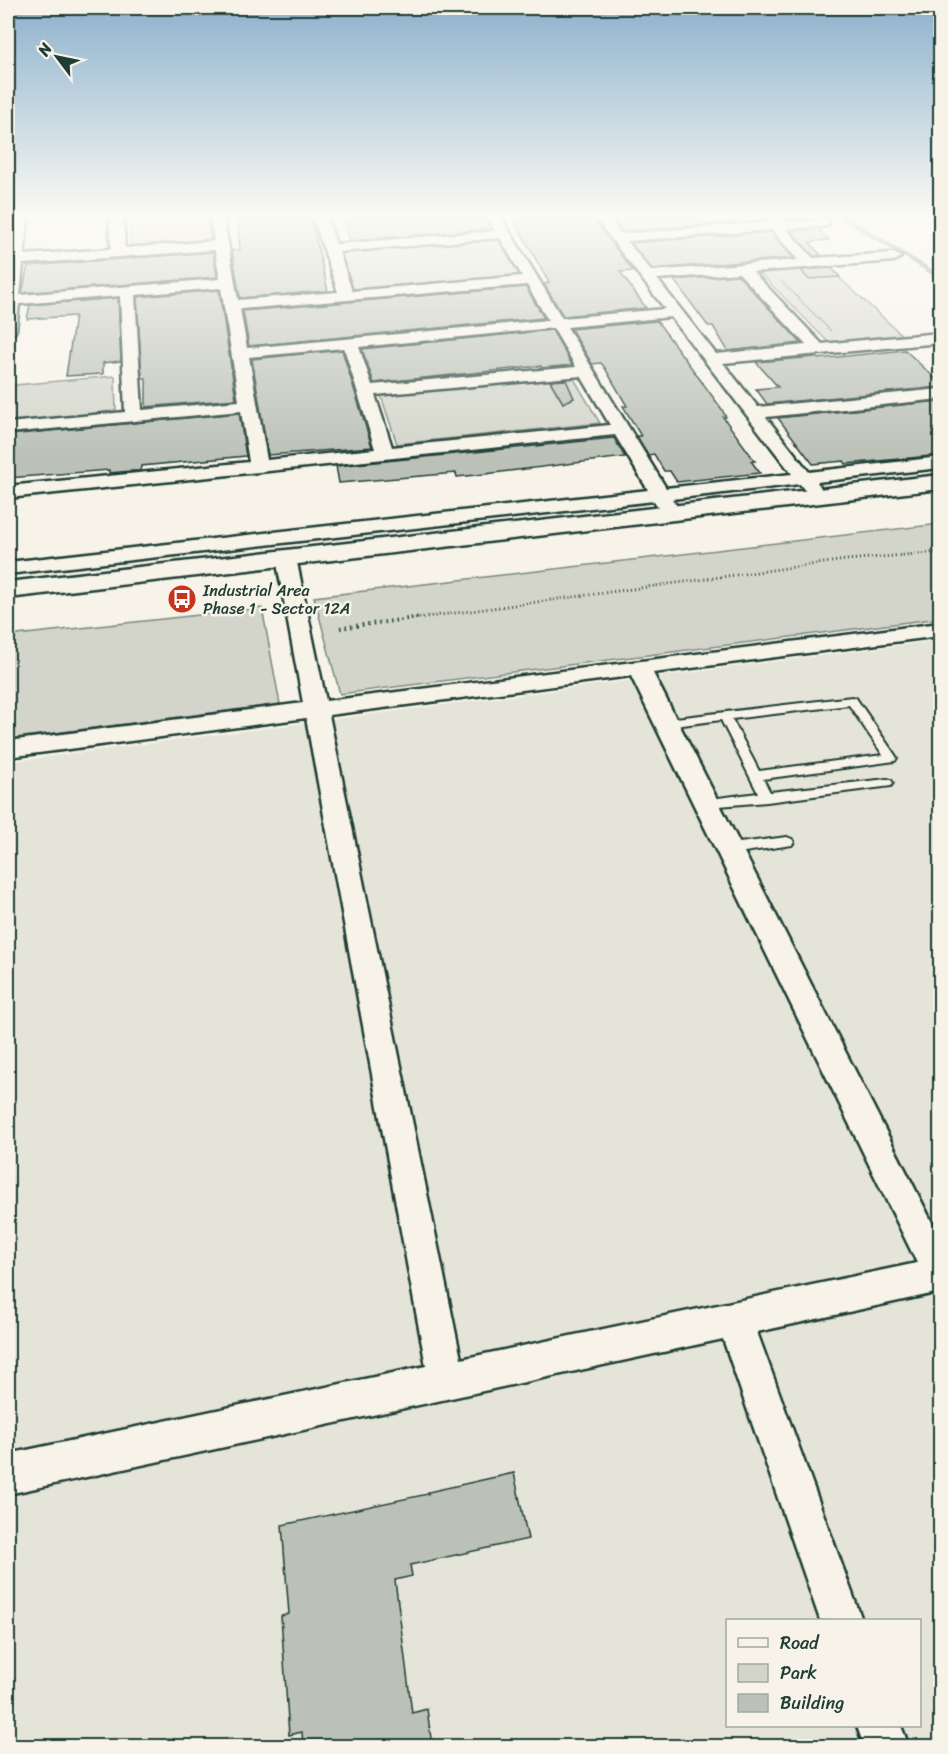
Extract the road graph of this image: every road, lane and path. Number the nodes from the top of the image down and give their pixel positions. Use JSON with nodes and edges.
{"nodes":[{"id":1,"x":12,"y":296,"type":"edge"},
{"id":2,"x":64,"y":296,"type":"edge"},
{"id":3,"x":127,"y":296,"type":"edge"},
{"id":4,"x":230,"y":296,"type":"edge"},
{"id":5,"x":335,"y":296,"type":"edge"},
{"id":6,"x":542,"y":296,"type":"edge"},
{"id":7,"x":664,"y":296,"type":"edge"},
{"id":8,"x":768,"y":296,"type":"edge"},
{"id":9,"x":796,"y":296,"type":"edge"},
{"id":10,"x":11,"y":300,"type":"junction"},
{"id":11,"x":231,"y":304,"type":"junction"},
{"id":12,"x":677,"y":312,"type":"junction"},
{"id":13,"x":559,"y":324,"type":"junction"},
{"id":14,"x":8,"y":330,"type":"edge"},
{"id":15,"x":835,"y":336,"type":"dead end"},
{"id":16,"x":940,"y":338,"type":"edge"},
{"id":17,"x":350,"y":343,"type":"junction"},
{"id":18,"x":818,"y":349,"type":"junction"},
{"id":19,"x":241,"y":353,"type":"junction"},
{"id":20,"x":711,"y":358,"type":"junction"},
{"id":21,"x":586,"y":371,"type":"junction"},
{"id":22,"x":364,"y":391,"type":"junction"},
{"id":23,"x":940,"y":394,"type":"edge"},
{"id":24,"x":248,"y":405,"type":"junction"},
{"id":25,"x":753,"y":413,"type":"junction"},
{"id":26,"x":134,"y":416,"type":"junction"},
{"id":27,"x":8,"y":428,"type":"edge"},
{"id":28,"x":621,"y":429,"type":"junction"},
{"id":29,"x":385,"y":453,"type":"junction"},
{"id":30,"x":940,"y":463,"type":"edge"},
{"id":31,"x":259,"y":466,"type":"junction"},
{"id":32,"x":803,"y":477,"type":"junction"},
{"id":33,"x":940,"y":482,"type":"edge"},
{"id":34,"x":8,"y":492,"type":"edge"},
{"id":35,"x":940,"y":501,"type":"edge"},
{"id":36,"x":666,"y":504,"type":"junction"},
{"id":37,"x":824,"y":505,"type":"junction"},
{"id":38,"x":940,"y":552,"type":"edge"},
{"id":39,"x":288,"y":567,"type":"junction"},
{"id":40,"x":8,"y":568,"type":"edge"},
{"id":41,"x":8,"y":590,"type":"edge"},
{"id":42,"x":8,"y":609,"type":"edge"},
{"id":43,"x":340,"y":628,"type":"dead end"},
{"id":44,"x":940,"y":629,"type":"edge"},
{"id":45,"x":639,"y":668,"type":"junction"},
{"id":46,"x":316,"y":709,"type":"junction"},
{"id":47,"x":725,"y":717,"type":"junction"},
{"id":48,"x":667,"y":723,"type":"junction"},
{"id":49,"x":8,"y":749,"type":"edge"},
{"id":50,"x":804,"y":770,"type":"junction"},
{"id":51,"x":755,"y":776,"type":"junction"},
{"id":52,"x":887,"y":783,"type":"dead end"},
{"id":53,"x":817,"y":792,"type":"junction"},
{"id":54,"x":767,"y":798,"type":"junction"},
{"id":55,"x":707,"y":803,"type":"junction"},
{"id":56,"x":787,"y":842,"type":"dead end"},
{"id":57,"x":731,"y":849,"type":"junction"},
{"id":58,"x":940,"y":1274,"type":"edge"},
{"id":59,"x":734,"y":1319,"type":"junction"},
{"id":60,"x":447,"y":1380,"type":"junction"},
{"id":61,"x":8,"y":1474,"type":"edge"},
{"id":62,"x":841,"y":1619,"type":"edge"},
{"id":63,"x":880,"y":1727,"type":"edge"},
{"id":64,"x":886,"y":1746,"type":"edge"}],
"edges":[{"from":1,"to":10,"type":"street"},
{"from":2,"to":10,"type":"street"},
{"from":3,"to":26,"type":"street"},
{"from":4,"to":11,"type":"street"},
{"from":5,"to":11,"type":"street"},
{"from":6,"to":13,"type":"street"},
{"from":7,"to":12,"type":"street"},
{"from":8,"to":18,"type":"street"},
{"from":9,"to":15,"type":"path"},
{"from":10,"to":14,"type":"street"},
{"from":11,"to":19,"type":"street"},
{"from":12,"to":13,"type":"street"},
{"from":12,"to":20,"type":"street"},
{"from":13,"to":17,"type":"street"},
{"from":13,"to":21,"type":"street"},
{"from":16,"to":18,"type":"street"},
{"from":17,"to":19,"type":"street"},
{"from":17,"to":22,"type":"street"},
{"from":18,"to":20,"type":"street"},
{"from":19,"to":24,"type":"street"},
{"from":20,"to":25,"type":"street"},
{"from":21,"to":22,"type":"street"},
{"from":21,"to":28,"type":"street"},
{"from":22,"to":29,"type":"street"},
{"from":23,"to":25,"type":"street"},
{"from":24,"to":26,"type":"street"},
{"from":24,"to":31,"type":"street"},
{"from":25,"to":32,"type":"street"},
{"from":26,"to":27,"type":"street"},
{"from":28,"to":29,"type":"street"},
{"from":28,"to":36,"type":"street"},
{"from":29,"to":31,"type":"street"},
{"from":30,"to":32,"type":"street"},
{"from":31,"to":34,"type":"street"},
{"from":32,"to":36,"type":"street"},
{"from":32,"to":37,"type":"street"},
{"from":33,"to":37,"type":"street"},
{"from":35,"to":37,"type":"street"},
{"from":36,"to":37,"type":"street"},
{"from":36,"to":39,"type":"street"},
{"from":36,"to":40,"type":"street"},
{"from":37,"to":39,"type":"street"},
{"from":38,"to":43,"type":"path"},
{"from":39,"to":41,"type":"street"},
{"from":39,"to":42,"type":"street"},
{"from":39,"to":46,"type":"street"},
{"from":44,"to":45,"type":"street"},
{"from":45,"to":46,"type":"street"},
{"from":45,"to":48,"type":"street"},
{"from":46,"to":49,"type":"street"},
{"from":46,"to":60,"type":"street"},
{"from":47,"to":48,"type":"lane"},
{"from":47,"to":50,"type":"lane"},
{"from":47,"to":51,"type":"lane"},
{"from":48,"to":55,"type":"street"},
{"from":50,"to":51,"type":"lane"},
{"from":50,"to":53,"type":"lane"},
{"from":51,"to":54,"type":"lane"},
{"from":52,"to":53,"type":"lane"},
{"from":53,"to":54,"type":"lane"},
{"from":54,"to":55,"type":"lane"},
{"from":55,"to":57,"type":"street"},
{"from":56,"to":57,"type":"lane"},
{"from":57,"to":58,"type":"street"},
{"from":58,"to":59,"type":"street"},
{"from":59,"to":60,"type":"street"},
{"from":59,"to":62,"type":"street"},
{"from":60,"to":61,"type":"street"},
{"from":63,"to":64,"type":"street"}]}
